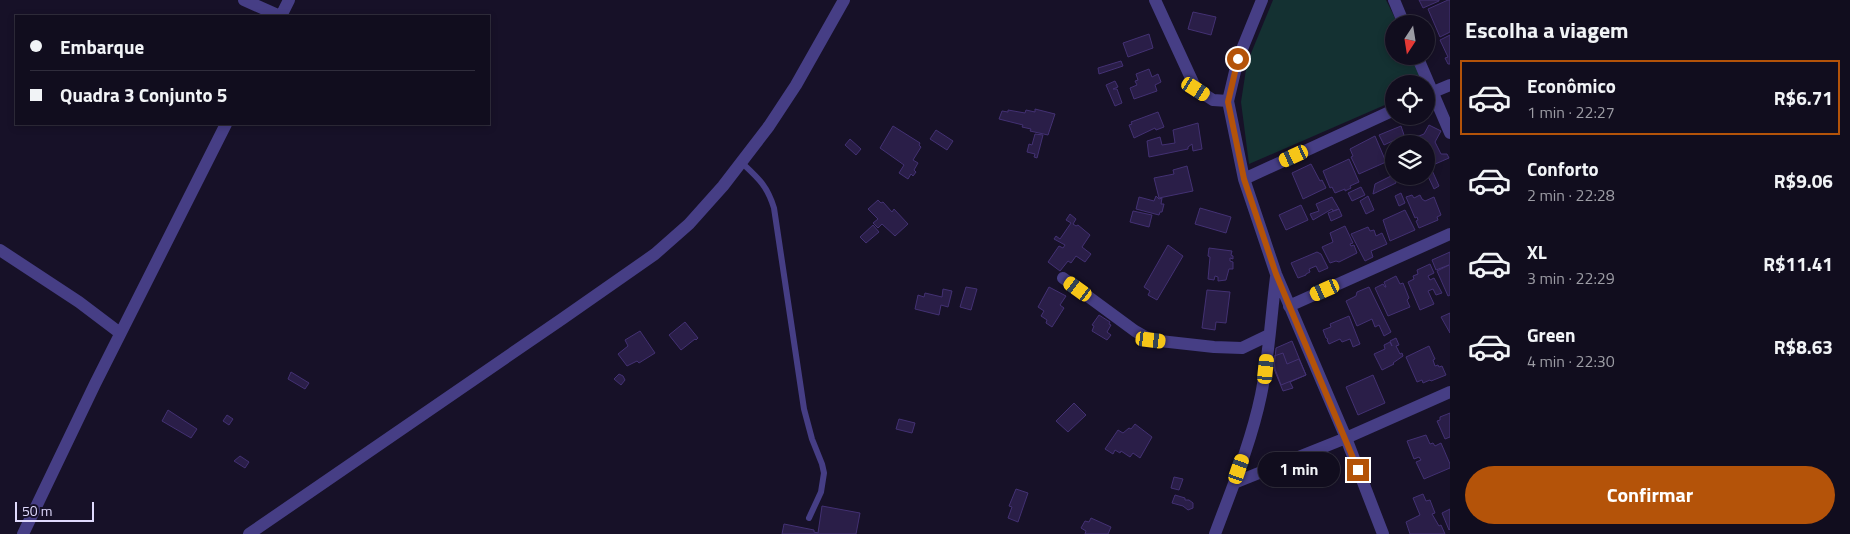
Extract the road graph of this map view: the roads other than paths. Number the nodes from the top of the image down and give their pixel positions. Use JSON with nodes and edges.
{"nodes":[{"id":1,"x":244,"y":0,"type":"edge"},
{"id":2,"x":289,"y":0,"type":"edge"},
{"id":3,"x":844,"y":0,"type":"edge"},
{"id":4,"x":1155,"y":0,"type":"edge"},
{"id":5,"x":1262,"y":0,"type":"edge"},
{"id":6,"x":1394,"y":0,"type":"edge"},
{"id":7,"x":279,"y":15,"type":"edge"},
{"id":8,"x":282,"y":15,"type":"edge"},
{"id":9,"x":1400,"y":15,"type":"edge"},
{"id":10,"x":1450,"y":85,"type":"edge"},
{"id":11,"x":1435,"y":91,"type":"edge"},
{"id":12,"x":1228,"y":102,"type":"junction"},
{"id":13,"x":1435,"y":105,"type":"edge"},
{"id":14,"x":1385,"y":114,"type":"edge"},
{"id":15,"x":225,"y":125,"type":"edge"},
{"id":16,"x":1450,"y":133,"type":"edge"},
{"id":17,"x":741,"y":162,"type":"junction"},
{"id":18,"x":1244,"y":179,"type":"junction"},
{"id":19,"x":1450,"y":234,"type":"edge"},
{"id":20,"x":0,"y":250,"type":"edge"},
{"id":21,"x":1276,"y":274,"type":"junction"},
{"id":22,"x":1063,"y":278,"type":"dead end"},
{"id":23,"x":1289,"y":306,"type":"junction"},
{"id":24,"x":120,"y":333,"type":"junction"},
{"id":25,"x":1269,"y":335,"type":"junction"},
{"id":26,"x":1450,"y":392,"type":"edge"},
{"id":27,"x":1346,"y":438,"type":"junction"},
{"id":28,"x":1234,"y":483,"type":"junction"},
{"id":29,"x":809,"y":518,"type":"dead end"},
{"id":30,"x":23,"y":534,"type":"edge"},
{"id":31,"x":249,"y":534,"type":"edge"},
{"id":32,"x":1215,"y":534,"type":"edge"},
{"id":33,"x":1383,"y":534,"type":"edge"}],
"edges":[{"from":1,"to":7,"type":"street"},
{"from":2,"to":8,"type":"street"},
{"from":3,"to":17,"type":"street"},
{"from":4,"to":12,"type":"street"},
{"from":5,"to":12,"type":"street"},
{"from":6,"to":9,"type":"street"},
{"from":10,"to":11,"type":"street"},
{"from":12,"to":18,"type":"street"},
{"from":13,"to":16,"type":"street"},
{"from":14,"to":18,"type":"street"},
{"from":15,"to":24,"type":"street"},
{"from":17,"to":29,"type":"lane"},
{"from":17,"to":31,"type":"street"},
{"from":18,"to":21,"type":"street"},
{"from":19,"to":23,"type":"street"},
{"from":20,"to":24,"type":"street"},
{"from":21,"to":23,"type":"street"},
{"from":21,"to":25,"type":"street"},
{"from":22,"to":25,"type":"street"},
{"from":23,"to":27,"type":"street"},
{"from":24,"to":30,"type":"street"},
{"from":25,"to":28,"type":"street"},
{"from":26,"to":27,"type":"street"},
{"from":27,"to":28,"type":"street"},
{"from":27,"to":33,"type":"street"},
{"from":28,"to":32,"type":"street"}]}
